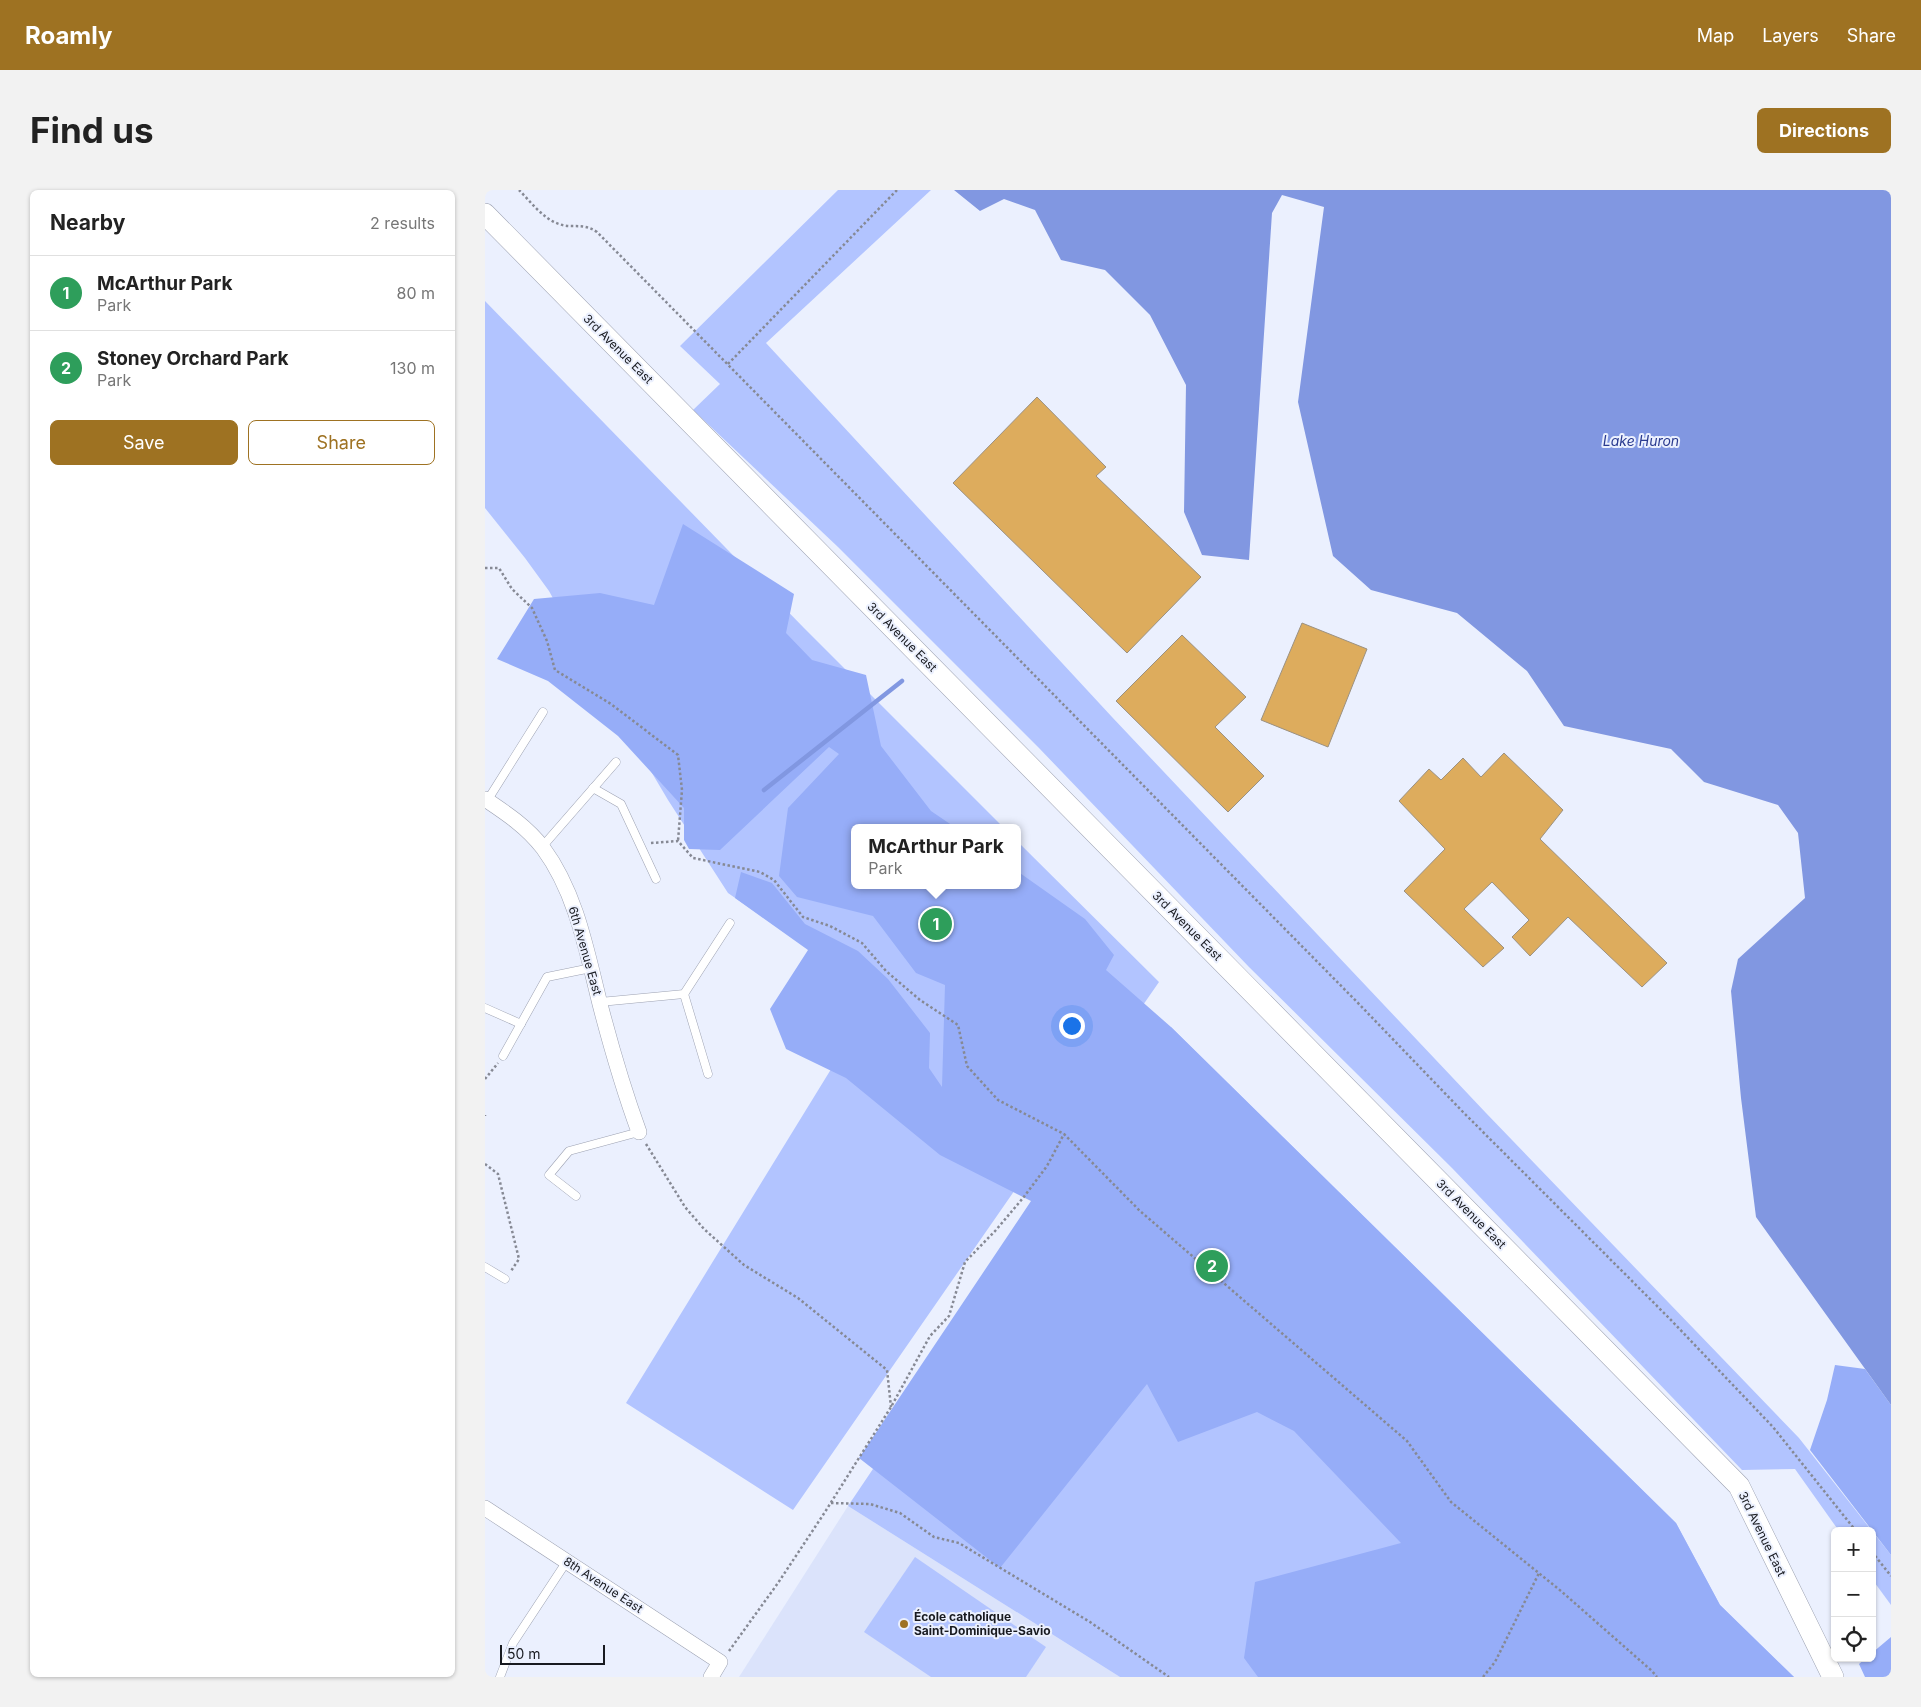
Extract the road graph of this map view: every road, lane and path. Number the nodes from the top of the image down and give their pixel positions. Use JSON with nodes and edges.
{"nodes":[{"id":1,"x":519,"y":190,"type":"edge"},
{"id":2,"x":897,"y":190,"type":"edge"},
{"id":3,"x":485,"y":214,"type":"edge"},
{"id":4,"x":727,"y":364,"type":"junction"},
{"id":5,"x":485,"y":568,"type":"edge"},
{"id":6,"x":543,"y":712,"type":"dead end"},
{"id":7,"x":616,"y":762,"type":"dead end"},
{"id":8,"x":593,"y":788,"type":"junction"},
{"id":9,"x":486,"y":800,"type":"edge"},
{"id":10,"x":678,"y":841,"type":"junction"},
{"id":11,"x":640,"y":845,"type":"junction"},
{"id":12,"x":542,"y":847,"type":"junction"},
{"id":13,"x":656,"y":879,"type":"dead end"},
{"id":14,"x":729,"y":923,"type":"dead end"},
{"id":15,"x":591,"y":968,"type":"junction"},
{"id":16,"x":684,"y":994,"type":"junction"},
{"id":17,"x":600,"y":1002,"type":"junction"},
{"id":18,"x":485,"y":1008,"type":"edge"},
{"id":19,"x":521,"y":1024,"type":"junction"},
{"id":20,"x":503,"y":1056,"type":"joint"},
{"id":21,"x":708,"y":1074,"type":"dead end"},
{"id":22,"x":485,"y":1079,"type":"edge"},
{"id":23,"x":639,"y":1132,"type":"junction"},
{"id":24,"x":1064,"y":1134,"type":"junction"},
{"id":25,"x":485,"y":1164,"type":"edge"},
{"id":26,"x":576,"y":1196,"type":"dead end"},
{"id":27,"x":485,"y":1267,"type":"edge"},
{"id":28,"x":505,"y":1279,"type":"joint"},
{"id":29,"x":891,"y":1407,"type":"junction"},
{"id":30,"x":831,"y":1503,"type":"junction"},
{"id":31,"x":485,"y":1508,"type":"edge"},
{"id":32,"x":1853,"y":1527,"type":"edge"},
{"id":33,"x":1876,"y":1557,"type":"edge"},
{"id":34,"x":567,"y":1561,"type":"junction"},
{"id":35,"x":1539,"y":1573,"type":"junction"},
{"id":36,"x":1891,"y":1576,"type":"edge"},
{"id":37,"x":720,"y":1662,"type":"junction"},
{"id":38,"x":500,"y":1677,"type":"edge"},
{"id":39,"x":711,"y":1677,"type":"edge"},
{"id":40,"x":1169,"y":1677,"type":"edge"},
{"id":41,"x":1483,"y":1677,"type":"edge"},
{"id":42,"x":1657,"y":1677,"type":"edge"},
{"id":43,"x":1833,"y":1677,"type":"edge"}],
"edges":[{"from":1,"to":4,"type":"path"},
{"from":2,"to":4,"type":"path"},
{"from":3,"to":43,"type":"main road","name":"3rd Avenue East"},
{"from":4,"to":32,"type":"path"},
{"from":5,"to":10,"type":"path"},
{"from":6,"to":9,"type":"lane"},
{"from":7,"to":8,"type":"lane"},
{"from":8,"to":11,"type":"lane"},
{"from":8,"to":12,"type":"lane"},
{"from":9,"to":12,"type":"street","name":"6th Avenue East"},
{"from":10,"to":11,"type":"path"},
{"from":10,"to":24,"type":"path"},
{"from":11,"to":13,"type":"lane"},
{"from":12,"to":15,"type":"street","name":"6th Avenue East"},
{"from":14,"to":16,"type":"lane"},
{"from":15,"to":17,"type":"street","name":"6th Avenue East"},
{"from":15,"to":19,"type":"lane"},
{"from":16,"to":17,"type":"lane"},
{"from":16,"to":21,"type":"lane"},
{"from":17,"to":23,"type":"street","name":"6th Avenue East"},
{"from":18,"to":19,"type":"lane"},
{"from":19,"to":20,"type":"lane"},
{"from":20,"to":22,"type":"path"},
{"from":23,"to":26,"type":"lane"},
{"from":23,"to":29,"type":"path"},
{"from":24,"to":29,"type":"path"},
{"from":24,"to":35,"type":"path"},
{"from":25,"to":28,"type":"path"},
{"from":27,"to":28,"type":"lane"},
{"from":29,"to":30,"type":"path"},
{"from":30,"to":37,"type":"path"},
{"from":30,"to":40,"type":"path"},
{"from":31,"to":34,"type":"street","name":"8th Avenue East"},
{"from":33,"to":36,"type":"path"},
{"from":34,"to":37,"type":"street","name":"8th Avenue East"},
{"from":34,"to":38,"type":"lane"},
{"from":35,"to":41,"type":"path"},
{"from":35,"to":42,"type":"path"},
{"from":37,"to":39,"type":"street"}]}
